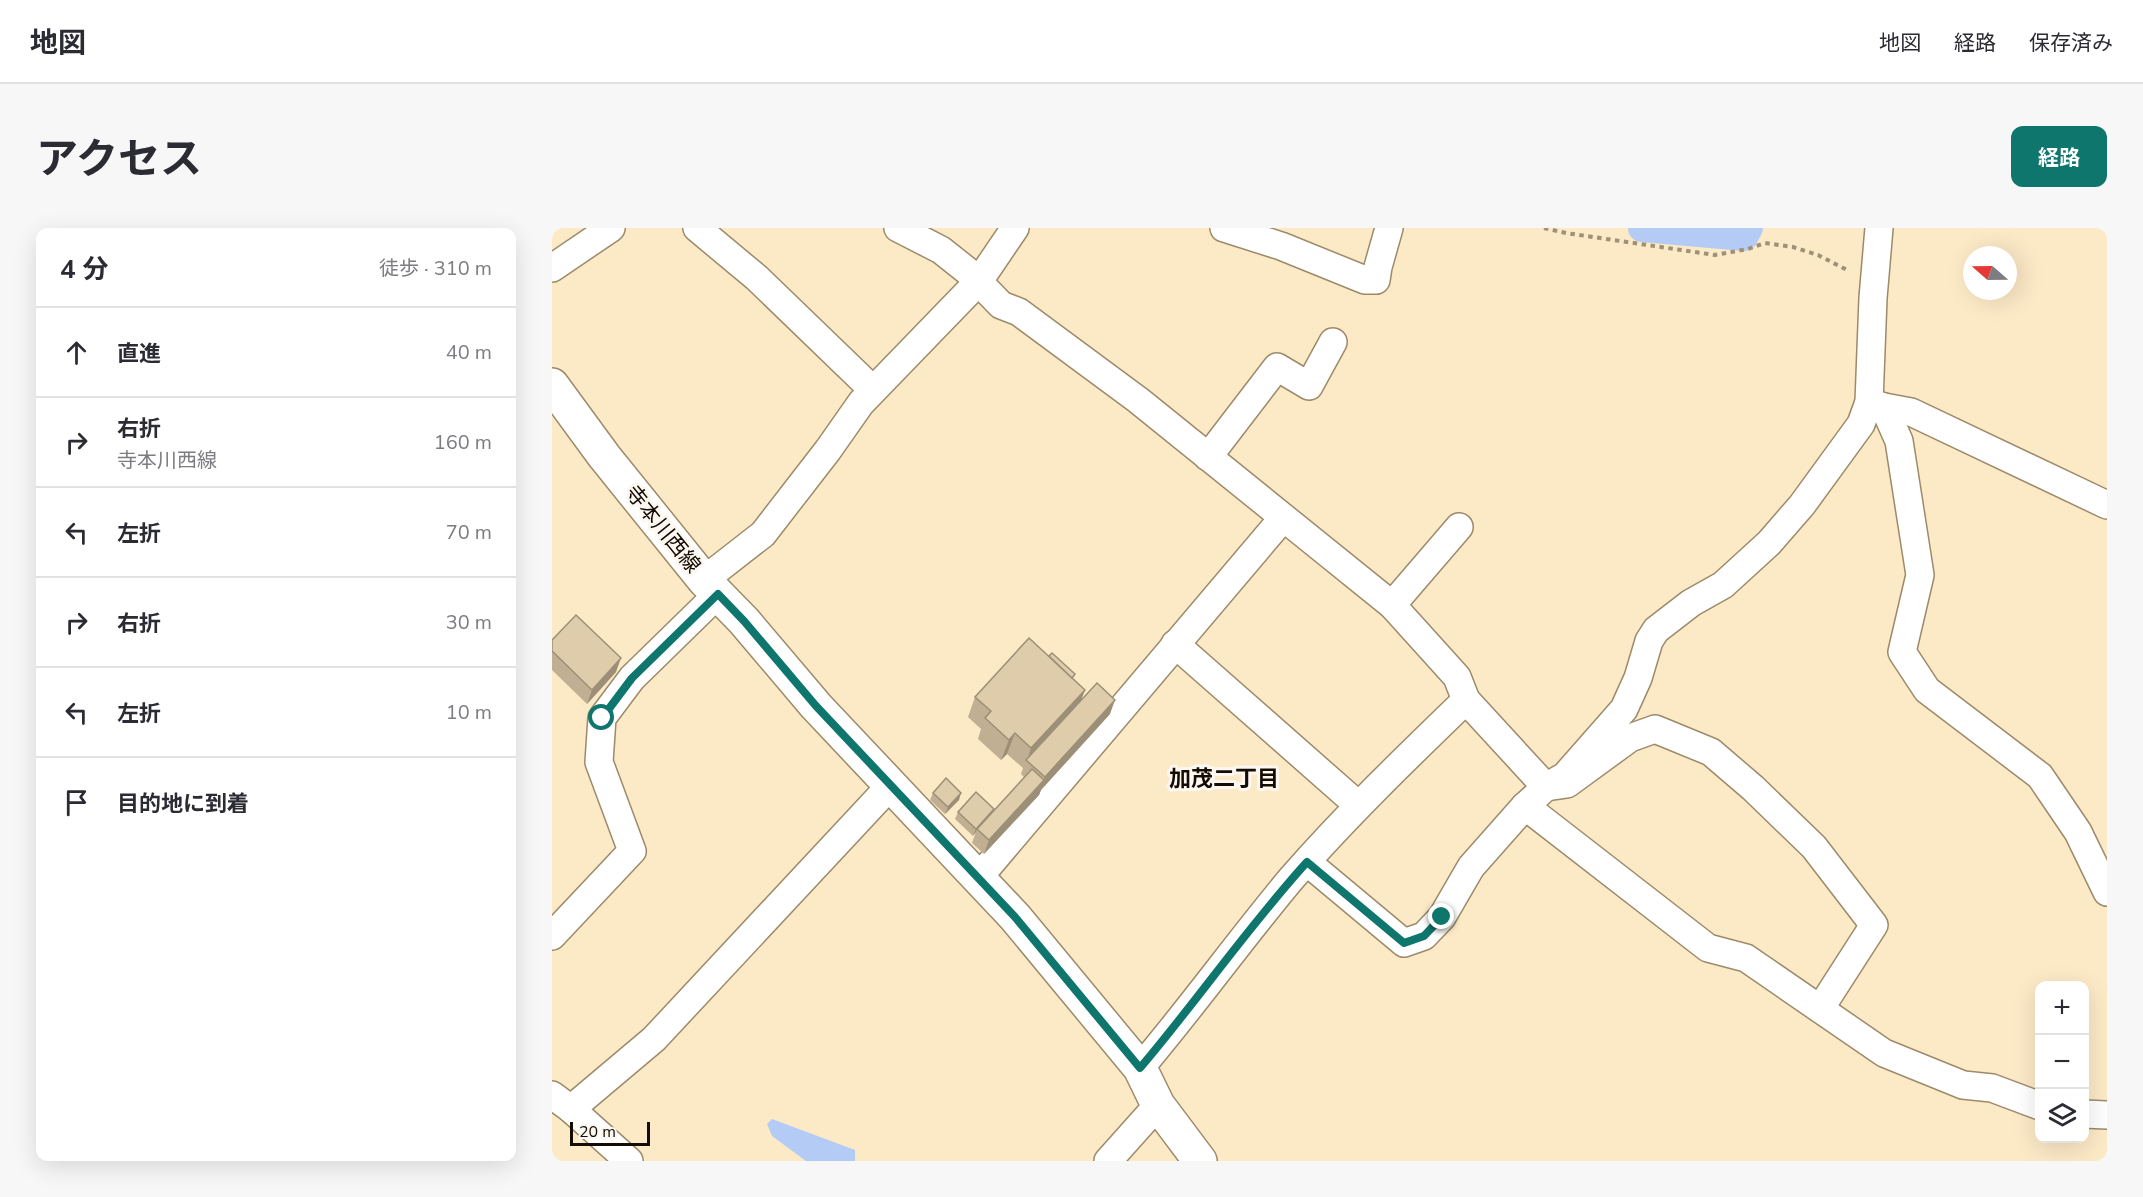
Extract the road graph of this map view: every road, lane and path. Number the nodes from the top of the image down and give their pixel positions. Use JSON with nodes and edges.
{"nodes":[{"id":1,"x":611,"y":228,"type":"edge"},
{"id":2,"x":697,"y":228,"type":"edge"},
{"id":3,"x":898,"y":228,"type":"edge"},
{"id":4,"x":1015,"y":228,"type":"edge"},
{"id":5,"x":1224,"y":228,"type":"edge"},
{"id":6,"x":1389,"y":228,"type":"edge"},
{"id":7,"x":1544,"y":228,"type":"edge"},
{"id":8,"x":1880,"y":228,"type":"edge"},
{"id":9,"x":552,"y":268,"type":"edge"},
{"id":10,"x":979,"y":281,"type":"junction"},
{"id":11,"x":1872,"y":298,"type":"junction"},
{"id":12,"x":1333,"y":342,"type":"dead end"},
{"id":13,"x":552,"y":385,"type":"edge"},
{"id":14,"x":873,"y":390,"type":"junction"},
{"id":15,"x":1876,"y":405,"type":"junction"},
{"id":16,"x":1208,"y":457,"type":"junction"},
{"id":17,"x":2107,"y":506,"type":"edge"},
{"id":18,"x":1283,"y":518,"type":"junction"},
{"id":19,"x":1459,"y":527,"type":"dead end"},
{"id":20,"x":711,"y":587,"type":"junction"},
{"id":21,"x":1392,"y":605,"type":"junction"},
{"id":22,"x":1175,"y":644,"type":"junction"},
{"id":23,"x":1466,"y":700,"type":"junction"},
{"id":24,"x":891,"y":785,"type":"junction"},
{"id":25,"x":1546,"y":787,"type":"junction"},
{"id":26,"x":1358,"y":806,"type":"junction"},
{"id":27,"x":1525,"y":806,"type":"junction"},
{"id":28,"x":1307,"y":862,"type":"junction"},
{"id":29,"x":979,"y":877,"type":"junction"},
{"id":30,"x":2107,"y":892,"type":"edge"},
{"id":31,"x":552,"y":936,"type":"edge"},
{"id":32,"x":1820,"y":1009,"type":"junction"},
{"id":33,"x":1140,"y":1068,"type":"junction"},
{"id":34,"x":562,"y":1102,"type":"edge"},
{"id":35,"x":2035,"y":1104,"type":"edge"},
{"id":36,"x":1158,"y":1106,"type":"junction"},
{"id":37,"x":2089,"y":1114,"type":"edge"},
{"id":38,"x":2107,"y":1115,"type":"edge"},
{"id":39,"x":629,"y":1161,"type":"edge"},
{"id":40,"x":1107,"y":1161,"type":"edge"},
{"id":41,"x":1200,"y":1161,"type":"edge"}],
"edges":[{"from":1,"to":9,"type":"street"},
{"from":2,"to":14,"type":"street"},
{"from":3,"to":10,"type":"street"},
{"from":4,"to":10,"type":"street"},
{"from":5,"to":6,"type":"street"},
{"from":7,"to":11,"type":"path"},
{"from":8,"to":11,"type":"street"},
{"from":10,"to":14,"type":"street"},
{"from":10,"to":16,"type":"street"},
{"from":11,"to":15,"type":"street"},
{"from":12,"to":16,"type":"street"},
{"from":13,"to":20,"type":"main road","name":"寺本川西線"},
{"from":14,"to":20,"type":"street"},
{"from":15,"to":17,"type":"street"},
{"from":15,"to":25,"type":"street"},
{"from":15,"to":30,"type":"street"},
{"from":16,"to":18,"type":"street"},
{"from":18,"to":21,"type":"street"},
{"from":18,"to":22,"type":"street"},
{"from":19,"to":21,"type":"street"},
{"from":20,"to":24,"type":"main road","name":"寺本川西線"},
{"from":20,"to":31,"type":"street"},
{"from":21,"to":23,"type":"street"},
{"from":22,"to":26,"type":"street"},
{"from":22,"to":29,"type":"street"},
{"from":23,"to":25,"type":"street"},
{"from":23,"to":26,"type":"street"},
{"from":24,"to":29,"type":"main road","name":"寺本川西線"},
{"from":24,"to":34,"type":"street"},
{"from":25,"to":27,"type":"street"},
{"from":25,"to":32,"type":"street"},
{"from":26,"to":28,"type":"street"},
{"from":27,"to":28,"type":"street"},
{"from":27,"to":32,"type":"street"},
{"from":28,"to":33,"type":"street"},
{"from":29,"to":33,"type":"main road","name":"寺本川西線"},
{"from":32,"to":35,"type":"street"},
{"from":33,"to":36,"type":"main road","name":"寺本川西線"},
{"from":34,"to":39,"type":"street"},
{"from":36,"to":40,"type":"street"},
{"from":36,"to":41,"type":"main road","name":"寺本川西線"},
{"from":37,"to":38,"type":"street"}]}
